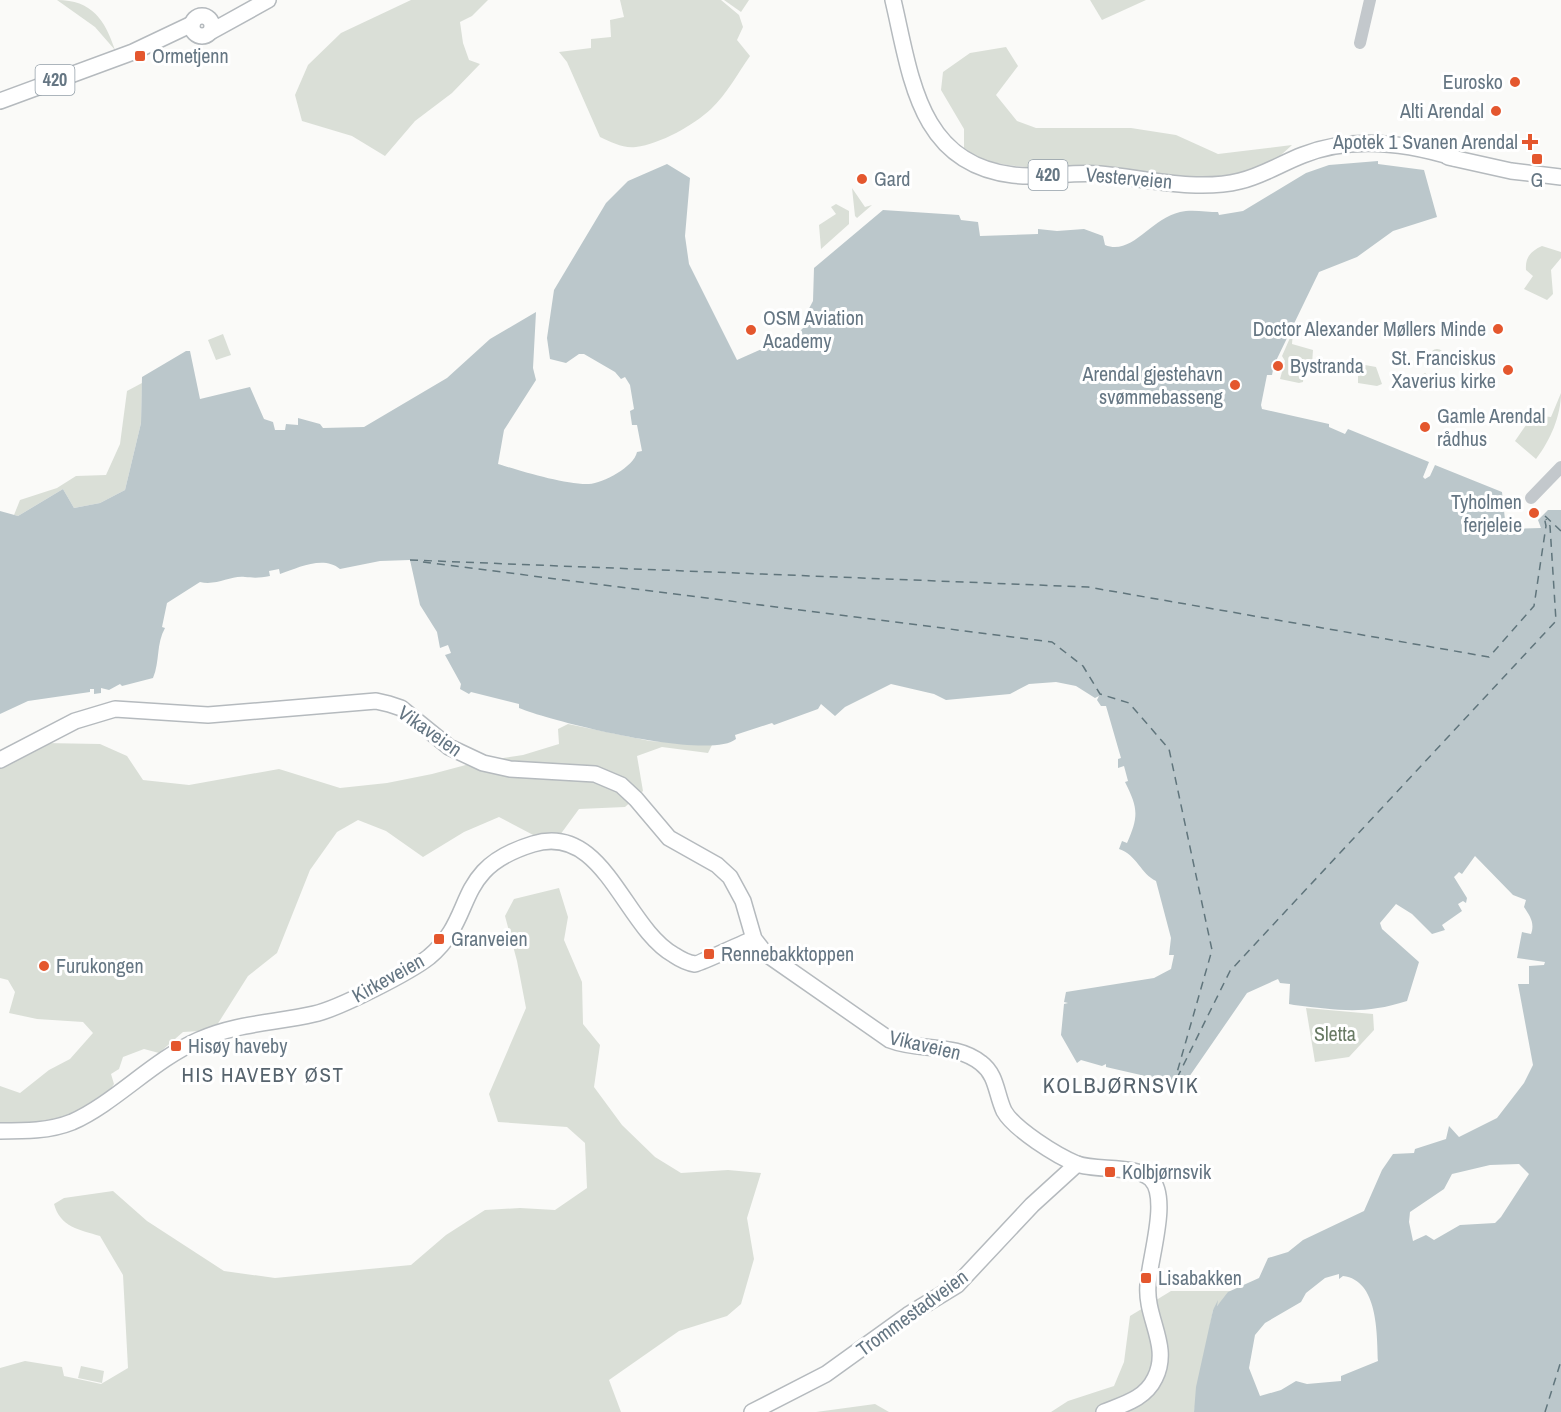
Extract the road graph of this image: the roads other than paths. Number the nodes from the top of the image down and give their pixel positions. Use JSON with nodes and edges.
{"nodes":[{"id":1,"x":268,"y":0,"type":"edge"},
{"id":2,"x":893,"y":0,"type":"edge"},
{"id":3,"x":1370,"y":0,"type":"edge"},
{"id":4,"x":1360,"y":43,"type":"dead end"},
{"id":5,"x":0,"y":101,"type":"edge"},
{"id":6,"x":1502,"y":167,"type":"junction"},
{"id":7,"x":1561,"y":172,"type":"edge"},
{"id":8,"x":1561,"y":177,"type":"edge"},
{"id":9,"x":1561,"y":466,"type":"edge"},
{"id":10,"x":1531,"y":498,"type":"dead end"},
{"id":11,"x":0,"y":760,"type":"edge"},
{"id":12,"x":754,"y":939,"type":"junction"},
{"id":13,"x":0,"y":1131,"type":"edge"},
{"id":14,"x":1075,"y":1163,"type":"junction"},
{"id":15,"x":752,"y":1412,"type":"edge"},
{"id":16,"x":1104,"y":1412,"type":"edge"}],
"edges":[{"from":1,"to":5,"type":"main road","number":"420"},
{"from":2,"to":6,"type":"main road","name":"Vesterveien","number":"420"},
{"from":3,"to":4,"type":"street"},
{"from":6,"to":7,"type":"main road","name":"Vesterveien","number":"420"},
{"from":6,"to":8,"type":"main road","name":"Vesterveien","number":"420"},
{"from":9,"to":10,"type":"street"},
{"from":11,"to":12,"type":"main road","name":"Vikaveien"},
{"from":12,"to":13,"type":"main road","name":"Kirkeveien"},
{"from":12,"to":14,"type":"main road","name":"Vikaveien"},
{"from":14,"to":15,"type":"main road","name":"Trommestadveien"},
{"from":14,"to":16,"type":"main road","name":"Vikaveien"}]}
